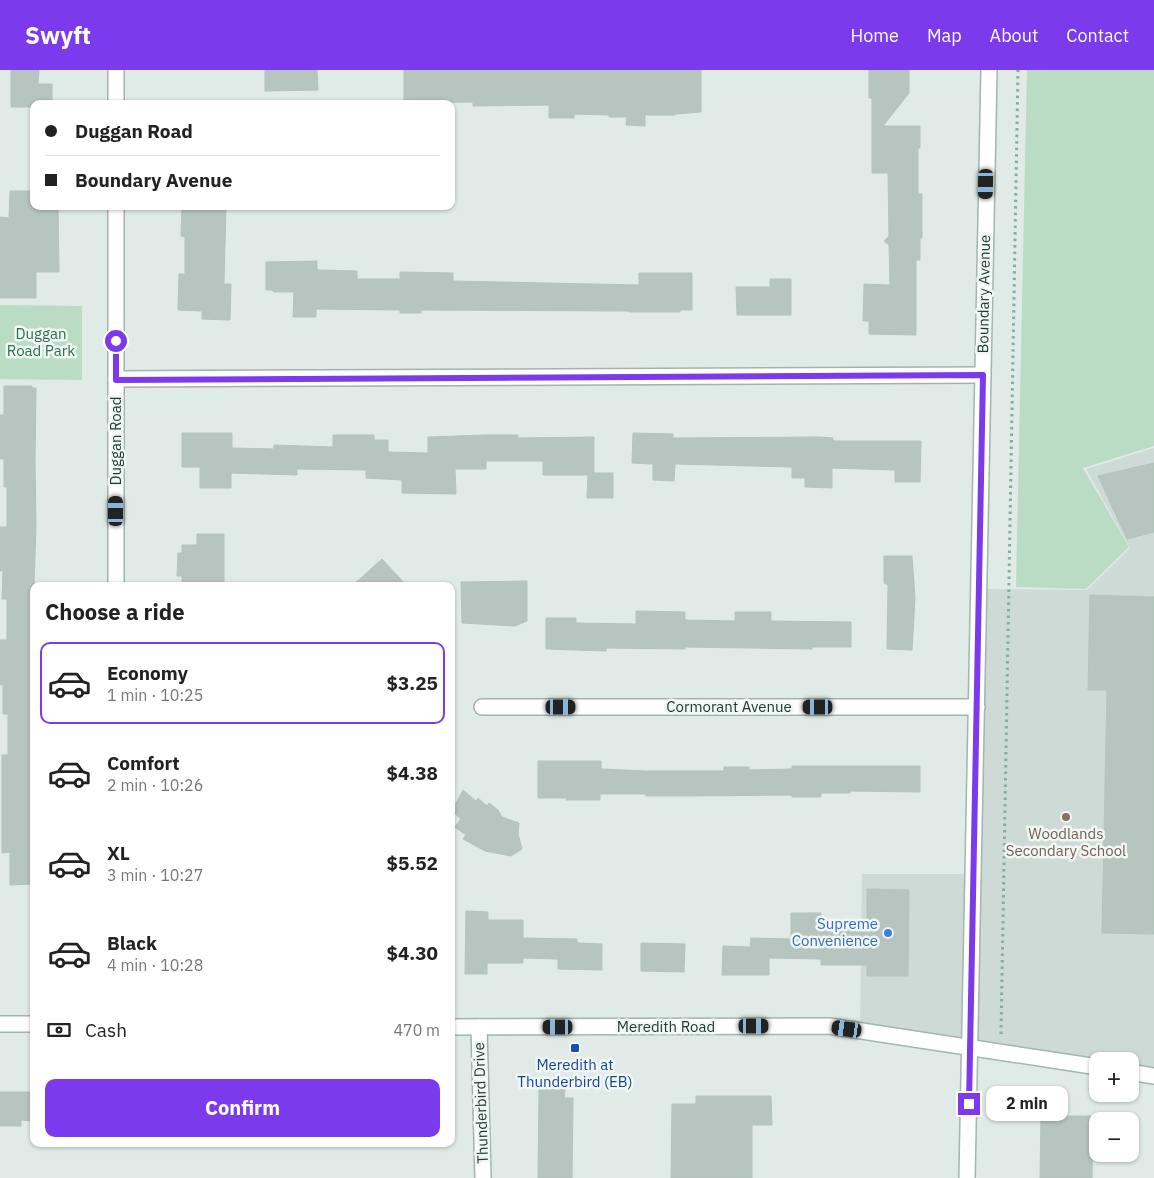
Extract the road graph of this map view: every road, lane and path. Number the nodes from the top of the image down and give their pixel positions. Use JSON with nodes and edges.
{"nodes":[{"id":1,"x":116,"y":70,"type":"edge"},
{"id":2,"x":989,"y":70,"type":"edge"},
{"id":3,"x":1018,"y":70,"type":"edge"},
{"id":4,"x":116,"y":100,"type":"edge"},
{"id":5,"x":116,"y":210,"type":"edge"},
{"id":6,"x":983,"y":375,"type":"junction"},
{"id":7,"x":116,"y":380,"type":"junction"},
{"id":8,"x":116,"y":582,"type":"edge"},
{"id":9,"x":482,"y":707,"type":"dead end"},
{"id":10,"x":977,"y":707,"type":"junction"},
{"id":11,"x":0,"y":1024,"type":"edge"},
{"id":12,"x":30,"y":1024,"type":"edge"},
{"id":13,"x":455,"y":1027,"type":"edge"},
{"id":14,"x":479,"y":1027,"type":"junction"},
{"id":15,"x":970,"y":1048,"type":"junction"},
{"id":16,"x":1000,"y":1052,"type":"junction"},
{"id":17,"x":1089,"y":1066,"type":"edge"},
{"id":18,"x":1139,"y":1074,"type":"edge"},
{"id":19,"x":1154,"y":1076,"type":"edge"},
{"id":20,"x":484,"y":1178,"type":"edge"},
{"id":21,"x":967,"y":1178,"type":"edge"}],
"edges":[{"from":1,"to":4,"type":"street"},
{"from":2,"to":6,"type":"street","name":"Boundary Avenue"},
{"from":3,"to":16,"type":"path"},
{"from":5,"to":7,"type":"street","name":"Duggan Road"},
{"from":6,"to":7,"type":"street"},
{"from":6,"to":10,"type":"street","name":"Boundary Avenue"},
{"from":7,"to":8,"type":"street","name":"Duggan Road"},
{"from":9,"to":10,"type":"street","name":"Cormorant Avenue"},
{"from":10,"to":15,"type":"street","name":"Boundary Avenue"},
{"from":11,"to":12,"type":"street"},
{"from":13,"to":14,"type":"street","name":"Meredith Road"},
{"from":14,"to":15,"type":"street","name":"Meredith Road"},
{"from":14,"to":20,"type":"street","name":"Thunderbird Drive"},
{"from":15,"to":16,"type":"street","name":"Meredith Road"},
{"from":15,"to":21,"type":"street","name":"Boundary Avenue"},
{"from":16,"to":17,"type":"street","name":"Meredith Road"},
{"from":18,"to":19,"type":"street"}]}
